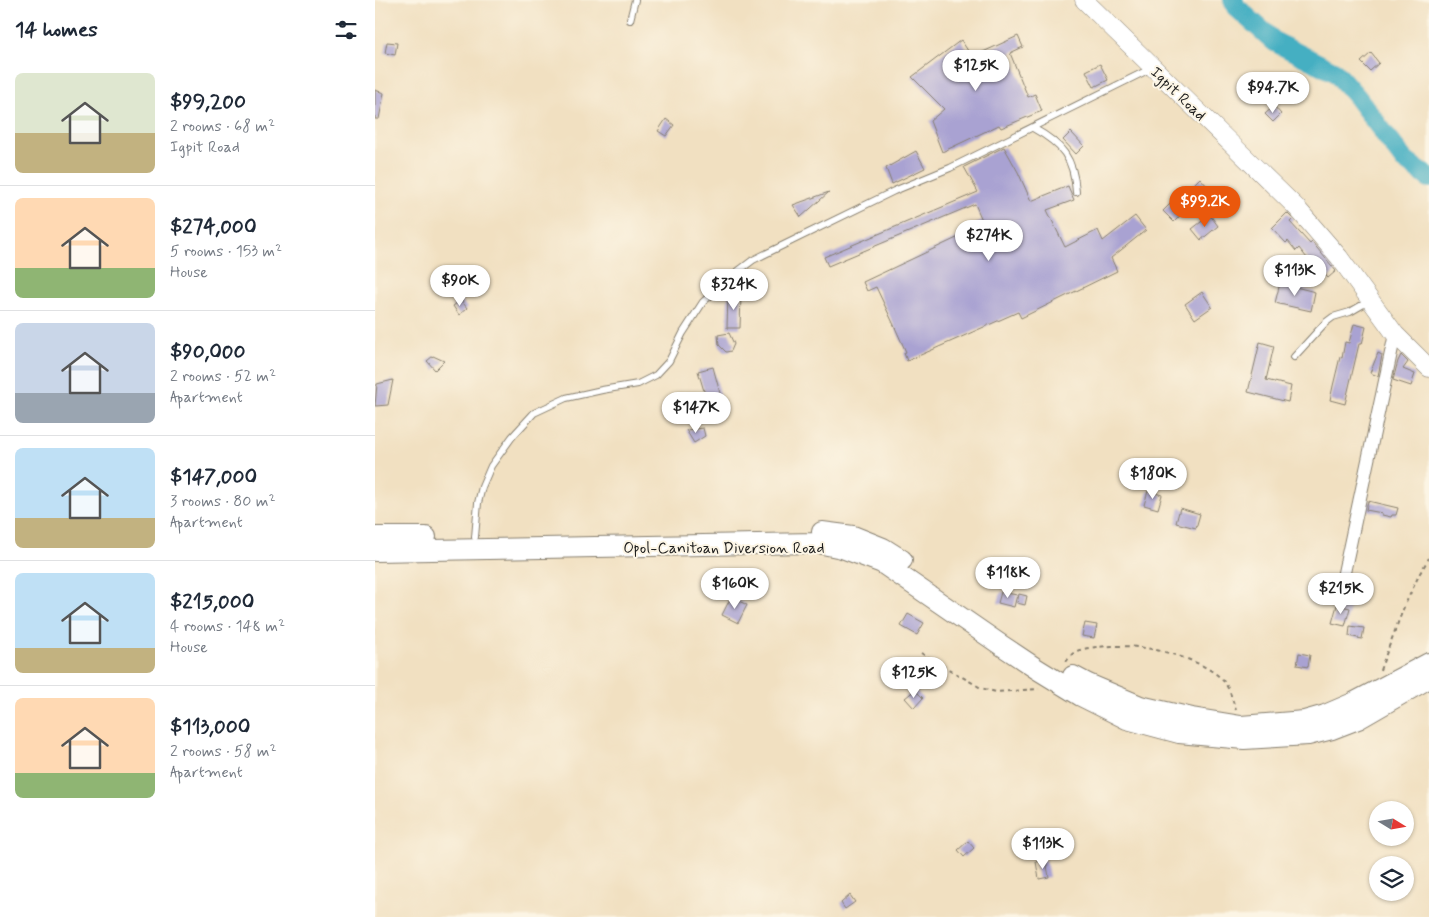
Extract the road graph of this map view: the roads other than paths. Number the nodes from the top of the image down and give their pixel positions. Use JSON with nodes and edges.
{"nodes":[{"id":1,"x":635,"y":0,"type":"edge"},
{"id":2,"x":1084,"y":0,"type":"edge"},
{"id":3,"x":630,"y":20,"type":"dead end"},
{"id":4,"x":1153,"y":68,"type":"junction"},
{"id":5,"x":1033,"y":128,"type":"junction"},
{"id":6,"x":1076,"y":192,"type":"dead end"},
{"id":7,"x":1370,"y":300,"type":"junction"},
{"id":8,"x":1395,"y":334,"type":"junction"},
{"id":9,"x":1294,"y":357,"type":"dead end"},
{"id":10,"x":1429,"y":368,"type":"edge"},
{"id":11,"x":375,"y":537,"type":"edge"},
{"id":12,"x":475,"y":537,"type":"junction"},
{"id":13,"x":375,"y":551,"type":"edge"},
{"id":14,"x":1339,"y":596,"type":"dead end"},
{"id":15,"x":1429,"y":663,"type":"edge"},
{"id":16,"x":1059,"y":676,"type":"junction"},
{"id":17,"x":1429,"y":678,"type":"edge"}],
"edges":[{"from":1,"to":3,"type":"lane"},
{"from":2,"to":4,"type":"street","name":"Igpit Road"},
{"from":4,"to":5,"type":"lane"},
{"from":4,"to":7,"type":"street","name":"Igpit Road"},
{"from":5,"to":6,"type":"lane"},
{"from":5,"to":12,"type":"lane"},
{"from":7,"to":8,"type":"street","name":"Igpit Road"},
{"from":7,"to":9,"type":"lane"},
{"from":8,"to":10,"type":"street","name":"Igpit Road"},
{"from":8,"to":14,"type":"street"},
{"from":11,"to":12,"type":"main road","name":"Opol-Canitoan Diversion Road"},
{"from":12,"to":16,"type":"main road","name":"Opol-Canitoan Diversion Road"},
{"from":13,"to":16,"type":"main road","name":"Opol-Canitoan Diversion Road"},
{"from":15,"to":16,"type":"main road","name":"Opol-Canitoan Diversion Road"},
{"from":16,"to":17,"type":"main road","name":"Opol-Canitoan Diversion Road"}]}
